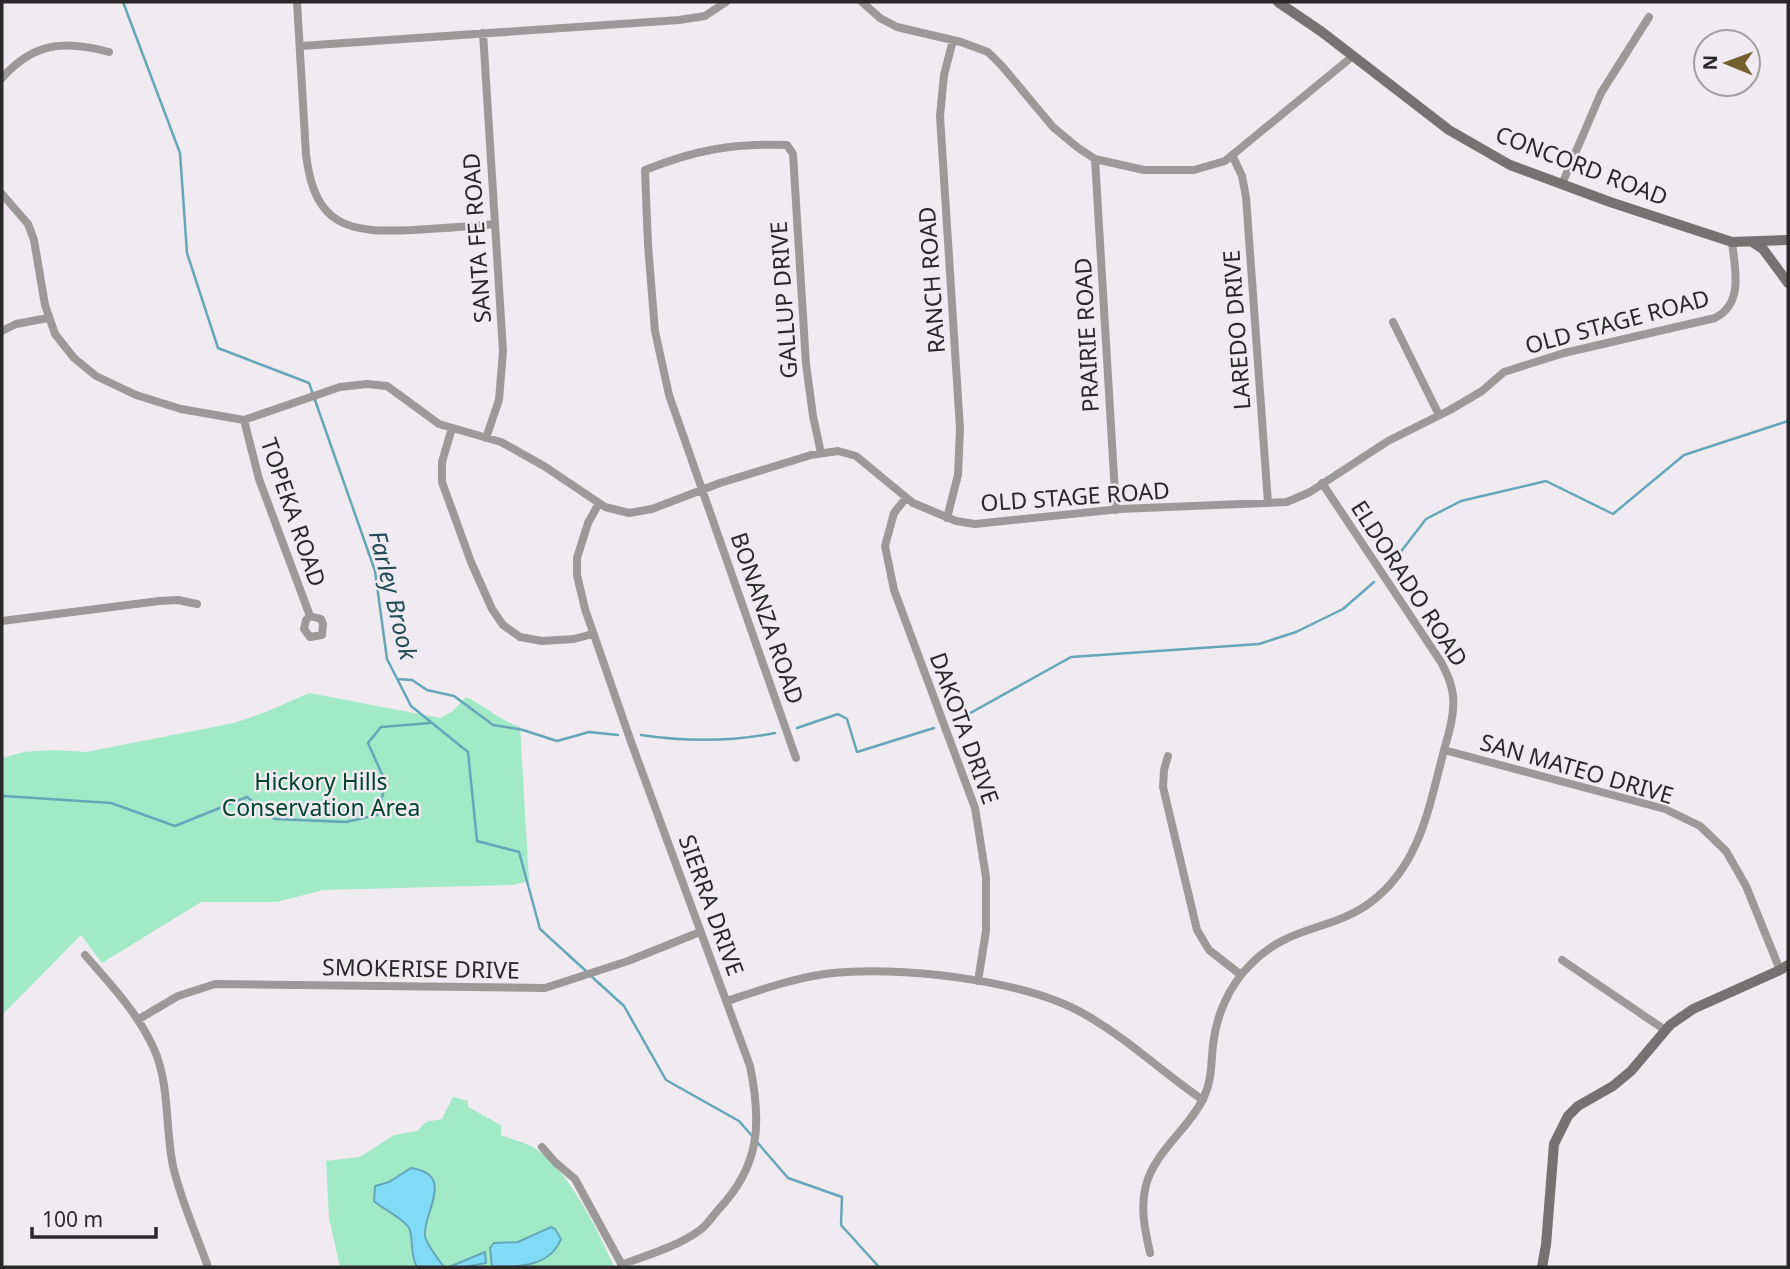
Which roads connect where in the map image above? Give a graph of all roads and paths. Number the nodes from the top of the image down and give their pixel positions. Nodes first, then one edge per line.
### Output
1 (298, 2) edge
2 (726, 2) edge
3 (862, 2) edge
4 (1285, 4) edge
5 (1649, 17) dead end
6 (483, 33) junction
7 (953, 40) junction
8 (302, 46) junction
9 (109, 52) dead end
10 (1353, 56) junction
11 (2, 78) edge
12 (787, 145) joint
13 (1233, 157) junction
14 (1095, 159) junction
15 (1562, 184) junction
16 (2, 194) edge
17 (495, 224) junction
18 (1788, 240) edge
19 (1732, 242) junction
20 (1754, 242) junction
21 (1788, 283) edge
22 (48, 318) junction
23 (1393, 322) dead end
24 (2, 331) edge
25 (1439, 415) junction
26 (244, 420) junction
27 (452, 428) junction
28 (486, 438) junction
29 (821, 453) junction
30 (1322, 483) junction
31 (702, 490) junction
32 (906, 498) junction
33 (599, 503) junction
34 (1268, 503) junction
35 (1116, 510) junction
36 (947, 518) junction
37 (197, 604) dead end
38 (310, 616) dead end
39 (2, 621) edge
40 (592, 634) junction
41 (1444, 750) junction
42 (1168, 755) dead end
43 (796, 758) dead end
44 (700, 932) junction
45 (85, 955) dead end
46 (1562, 960) dead end
47 (1784, 967) edge
48 (1241, 975) junction
49 (978, 981) junction
50 (727, 1002) junction
51 (139, 1019) junction
52 (1665, 1030) junction
53 (1203, 1100) junction
54 (542, 1146) dead end
55 (1150, 1254) dead end
56 (622, 1266) edge
57 (208, 1267) edge
58 (1542, 1267) edge

1 - 8 street
2 - 6 street
3 - 7 street
4 - 10 main road, CONCORD ROAD
5 - 15 street
6 - 8 street
6 - 17 street, SANTA FE ROAD
7 - 14 street
7 - 36 street, RANCH ROAD
8 - 17 street
9 - 11 street
10 - 13 street
10 - 15 main road, CONCORD ROAD
12 - 29 street, GALLUP DRIVE
12 - 31 street, BONANZA ROAD
13 - 14 street
13 - 34 street, LAREDO DRIVE
14 - 35 street, PRAIRIE ROAD
15 - 19 main road, CONCORD ROAD
16 - 22 street, OLD STAGE ROAD
17 - 28 street, SANTA FE ROAD
18 - 20 main road, CONCORD ROAD
19 - 20 main road, CONCORD ROAD
19 - 25 street, OLD STAGE ROAD
20 - 21 main road
22 - 24 street
22 - 26 street, OLD STAGE ROAD
23 - 25 street
25 - 30 street, OLD STAGE ROAD
26 - 27 street, OLD STAGE ROAD
26 - 38 street, TOPEKA ROAD
27 - 28 street, OLD STAGE ROAD
27 - 40 street
28 - 33 street, OLD STAGE ROAD
29 - 31 street, OLD STAGE ROAD
29 - 32 street, OLD STAGE ROAD
30 - 34 street, OLD STAGE ROAD
30 - 41 street, ELDORADO ROAD
31 - 33 street, OLD STAGE ROAD
31 - 43 street, BONANZA ROAD
32 - 36 street, OLD STAGE ROAD
32 - 49 street, DAKOTA DRIVE
33 - 40 street, SIERRA DRIVE
34 - 35 street, OLD STAGE ROAD
35 - 36 street, OLD STAGE ROAD
37 - 39 street
40 - 44 street, SIERRA DRIVE
41 - 47 street, SAN MATEO DRIVE
41 - 48 street, ELDORADO ROAD
42 - 48 street
44 - 50 street, SIERRA DRIVE
44 - 51 street, SMOKERISE DRIVE
45 - 51 street
46 - 52 street
47 - 52 main road
48 - 53 street, ELDORADO ROAD
49 - 50 street
49 - 53 street
50 - 56 street, SIERRA DRIVE
51 - 57 street
52 - 58 main road
53 - 55 street, ELDORADO ROAD
54 - 56 street

